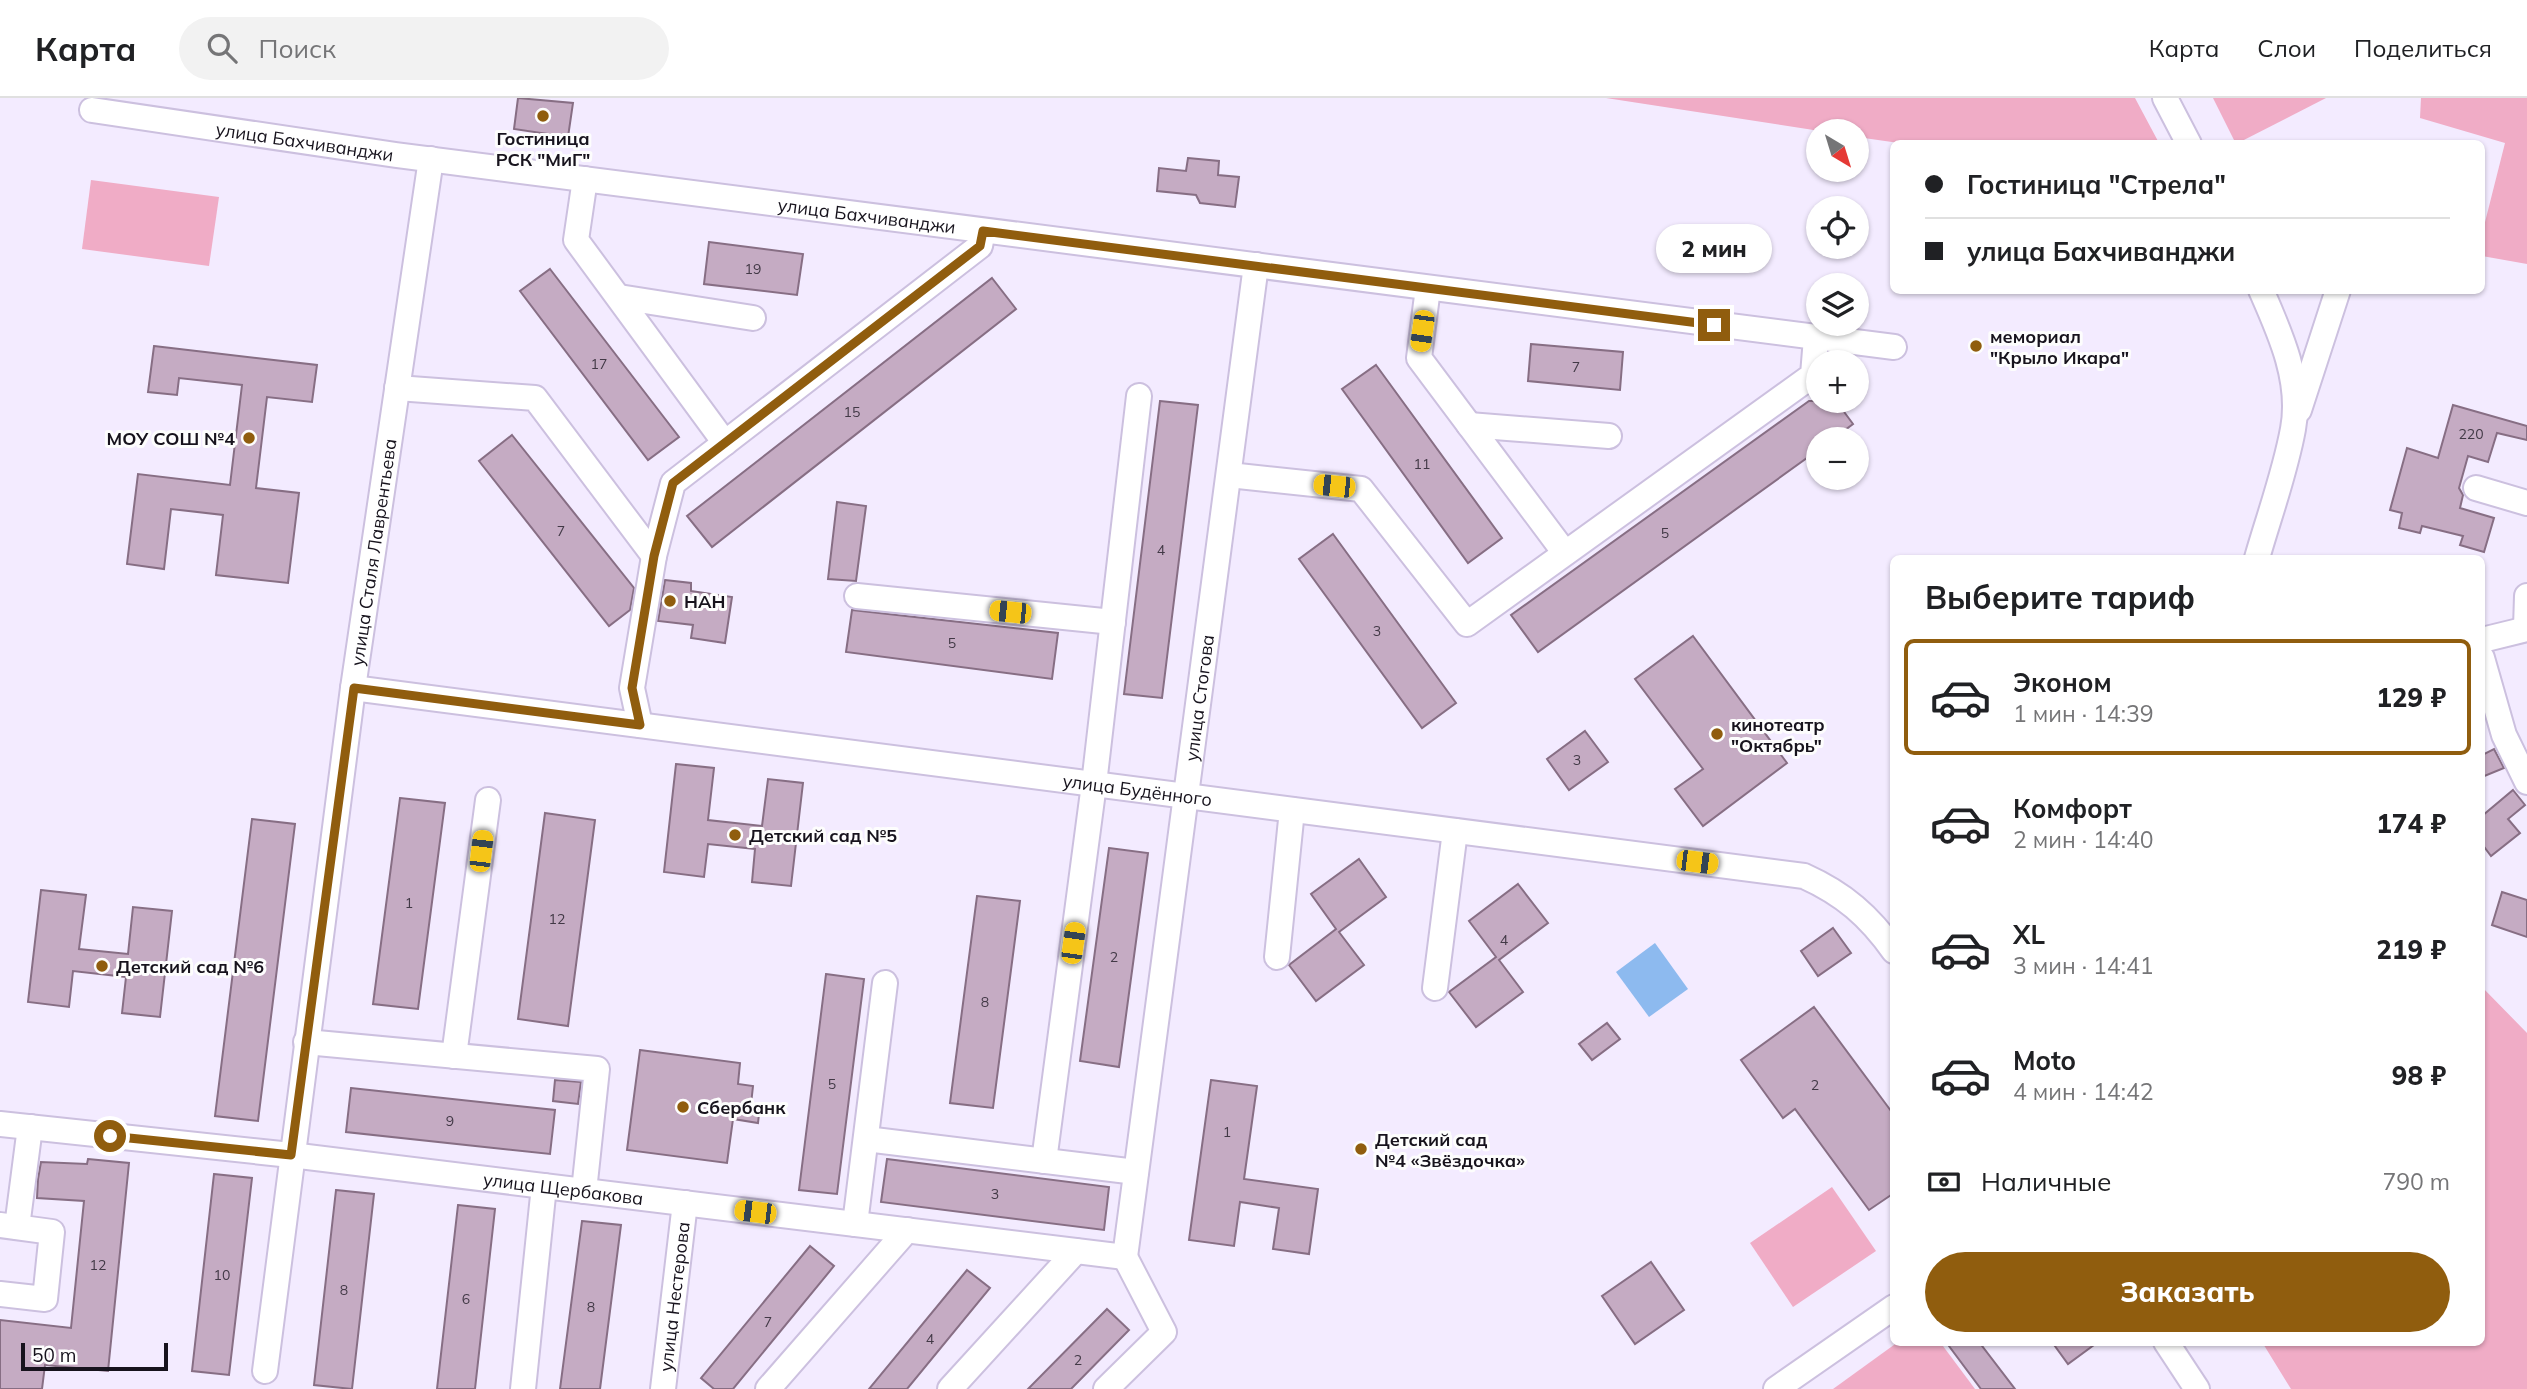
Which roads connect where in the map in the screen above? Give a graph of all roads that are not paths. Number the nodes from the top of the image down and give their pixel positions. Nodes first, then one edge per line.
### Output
1 (2165, 98) edge
2 (92, 110) dead end
3 (2187, 140) edge
4 (431, 159) junction
5 (586, 179) junction
6 (983, 231) junction
7 (1256, 265) junction
8 (1428, 288) junction
9 (2263, 294) edge
10 (2336, 294) edge
11 (619, 298) junction
12 (753, 318) dead end
13 (1816, 338) junction
14 (1894, 347) dead end
15 (397, 388) junction
16 (1139, 396) dead end
17 (1469, 425) junction
18 (2294, 428) junction
19 (1609, 436) dead end
20 (725, 443) junction
21 (1229, 475) junction
22 (2476, 488) dead end
23 (2527, 503) edge
24 (1564, 553) junction
25 (2258, 555) edge
26 (654, 556) junction
27 (856, 596) dead end
28 (2527, 596) edge
29 (1113, 622) junction
30 (2526, 628) edge
31 (2485, 639) edge
32 (2485, 668) edge
33 (354, 688) junction
34 (640, 725) junction
35 (2527, 782) edge
36 (1094, 784) junction
37 (1186, 796) junction
38 (488, 800) dead end
39 (1293, 810) junction
40 (1455, 831) junction
41 (1890, 946) edge
42 (1278, 957) dead end
43 (885, 984) dead end
44 (1435, 988) dead end
45 (306, 1042) junction
46 (454, 1056) junction
47 (0, 1124) edge
48 (30, 1127) junction
49 (866, 1139) junction
50 (291, 1155) junction
51 (1044, 1161) junction
52 (1136, 1172) junction
53 (544, 1186) junction
54 (584, 1191) junction
55 (685, 1203) junction
56 (855, 1224) junction
57 (9, 1226) edge
58 (906, 1230) junction
59 (1076, 1251) junction
60 (1125, 1257) junction
61 (0, 1294) edge
62 (1890, 1310) edge
63 (2169, 1346) edge
64 (265, 1371) dead end
65 (523, 1389) edge
66 (663, 1389) edge
67 (768, 1389) edge
68 (950, 1389) edge
69 (1106, 1389) edge
70 (1776, 1389) edge
71 (2197, 1389) edge

1 - 3 street
2 - 4 street, улица Бахчиванджи
4 - 5 street, улица Бахчиванджи
4 - 15 street, улица Сталя Лаврентьева
5 - 6 street, улица Бахчиванджи
5 - 11 street
6 - 7 street, улица Бахчиванджи
6 - 20 street
7 - 8 street, улица Бахчиванджи
7 - 21 street, улица Стогова
8 - 13 street, улица Бахчиванджи
8 - 17 street
9 - 18 street
10 - 18 street
11 - 12 street
11 - 20 street
13 - 14 street, улица Бахчиванджи
13 - 24 street
15 - 26 street
15 - 33 street, улица Сталя Лаврентьева
16 - 29 street
17 - 19 street
17 - 24 street
18 - 25 street
20 - 26 street
21 - 24 street
21 - 37 street, улица Стогова
22 - 23 street
26 - 34 street
27 - 29 street
28 - 30 street
29 - 36 street
30 - 31 street
32 - 35 street
33 - 34 street, улица Будённого
33 - 45 street, улица Сталя Лаврентьева
34 - 36 street, улица Будённого
36 - 37 street, улица Будённого
36 - 51 street
37 - 39 street, улица Будённого
37 - 52 street, улица Стогова
38 - 46 street
39 - 40 street, улица Будённого
39 - 42 street
40 - 41 street, улица Будённого
40 - 44 street
43 - 49 street
45 - 46 street
45 - 50 street, улица Сталя Лаврентьева
46 - 54 street
47 - 48 street, улица Щербакова
48 - 50 street, улица Щербакова
48 - 57 street
49 - 51 street
49 - 56 street
50 - 53 street, улица Щербакова
50 - 64 street, улица Сталя Лаврентьева
51 - 52 street
52 - 60 street, улица Стогова
53 - 54 street, улица Щербакова
53 - 65 street
54 - 55 street, улица Щербакова
55 - 56 street, улица Щербакова
55 - 66 street, улица Нестерова
56 - 58 street, улица Щербакова
57 - 61 street
58 - 59 street, улица Щербакова
58 - 67 street
59 - 60 street, улица Щербакова
59 - 68 street
60 - 69 street
62 - 70 street
63 - 71 street

